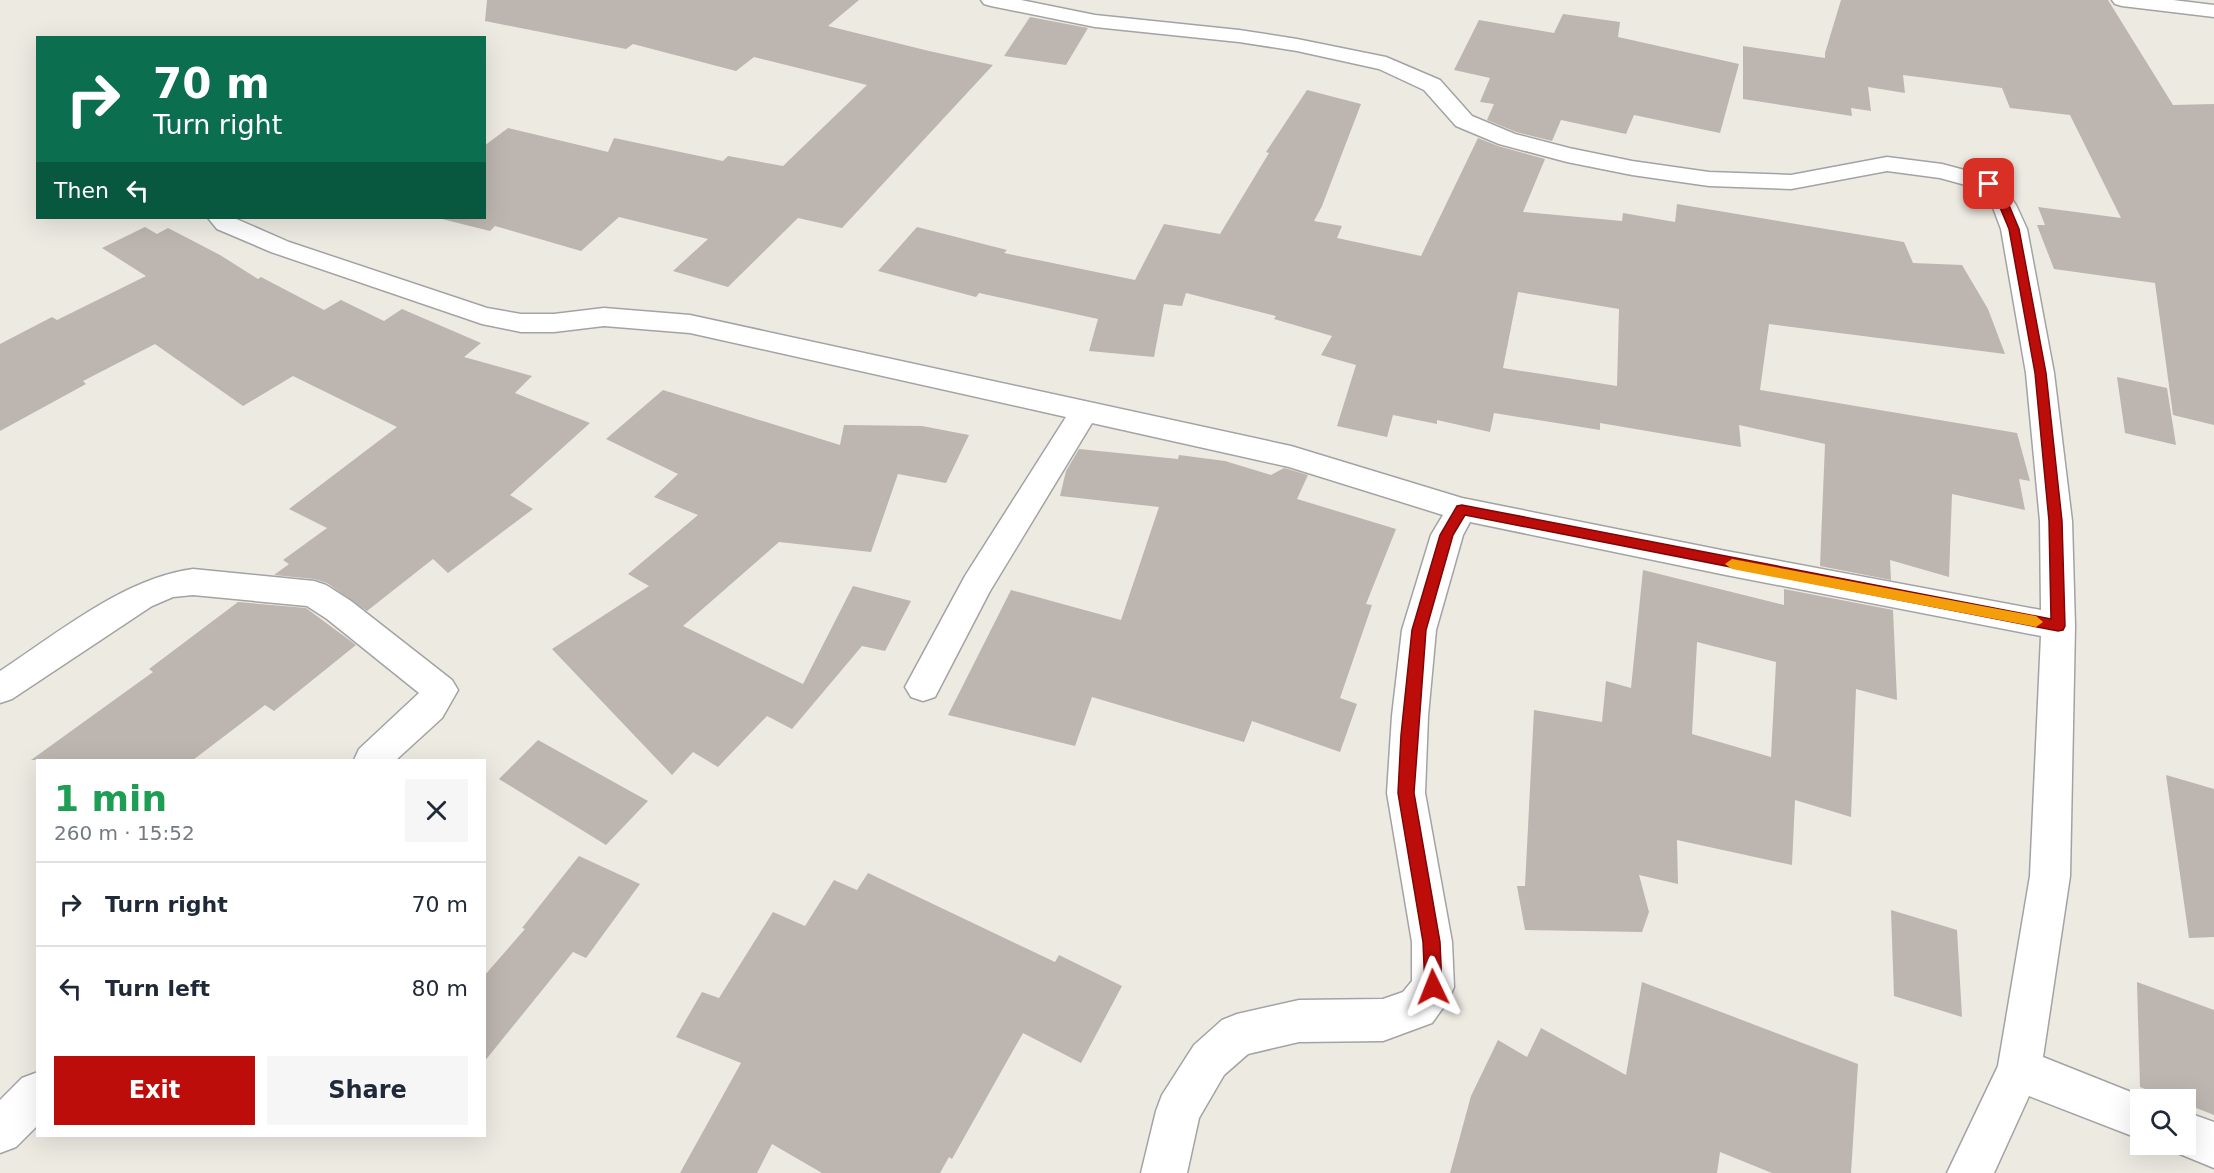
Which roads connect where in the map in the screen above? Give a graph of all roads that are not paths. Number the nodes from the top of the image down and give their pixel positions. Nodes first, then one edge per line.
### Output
1 (991, 0) edge
2 (2122, 0) edge
3 (2214, 11) edge
4 (222, 219) edge
5 (1084, 412) junction
6 (1462, 509) junction
7 (2058, 626) junction
8 (923, 687) dead end
9 (0, 689) edge
10 (373, 759) edge
11 (2019, 1070) junction
12 (36, 1096) edge
13 (2130, 1113) edge
14 (0, 1131) edge
15 (2196, 1138) edge
16 (2214, 1145) edge
17 (1164, 1173) edge
18 (1970, 1173) edge

1 - 7 street
2 - 3 street
4 - 5 street
5 - 6 street
5 - 8 street
6 - 7 street
6 - 17 street
7 - 11 street
9 - 10 street
11 - 13 street
11 - 18 street
12 - 14 street
15 - 16 street

